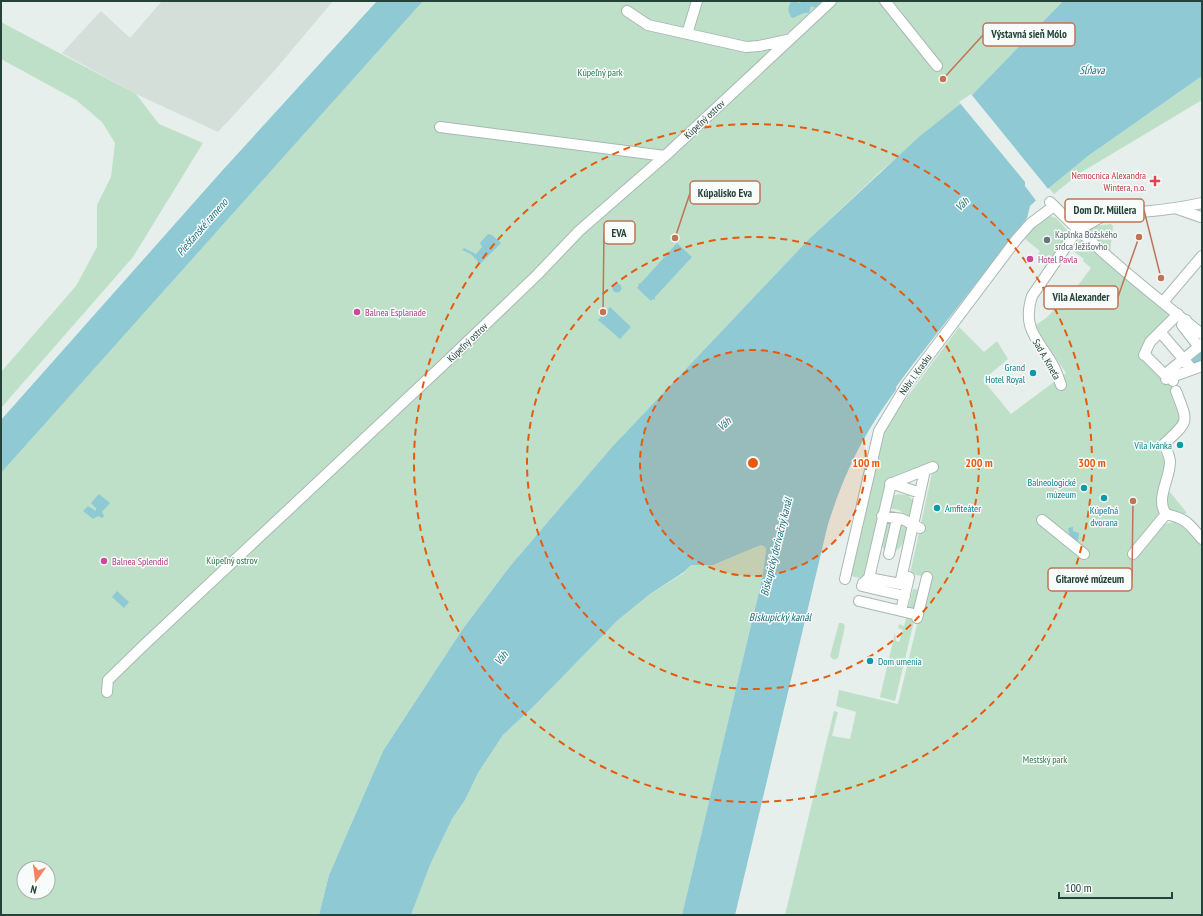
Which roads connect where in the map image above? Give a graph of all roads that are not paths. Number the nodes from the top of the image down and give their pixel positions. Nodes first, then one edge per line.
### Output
1 (697, 1) edge
2 (831, 1) edge
3 (885, 1) edge
4 (627, 11) dead end
5 (687, 34) junction
6 (789, 40) junction
7 (935, 63) dead end
8 (440, 127) dead end
9 (665, 156) junction
10 (1201, 203) edge
11 (1175, 208) junction
12 (1201, 218) edge
13 (1078, 224) junction
14 (1200, 256) edge
15 (1163, 302) junction
16 (1189, 326) edge
17 (1158, 333) junction
18 (1200, 346) edge
19 (1184, 359) junction
20 (1202, 366) edge
21 (1192, 369) junction
22 (1170, 379) junction
23 (1061, 385) dead end
24 (889, 484) junction
25 (920, 493) junction
26 (1166, 514) junction
27 (882, 516) junction
28 (897, 519) junction
29 (1042, 520) dead end
30 (916, 527) junction
31 (1202, 539) edge
32 (875, 550) junction
33 (889, 554) junction
34 (1084, 554) dead end
35 (1133, 554) dead end
36 (906, 558) junction
37 (844, 579) dead end
38 (905, 584) junction
39 (859, 601) dead end
40 (902, 611) junction
41 (107, 692) dead end

1 - 5 street
2 - 6 street, Kúpeľný ostrov
3 - 7 street
4 - 5 street
5 - 6 street
6 - 9 street, Kúpeľný ostrov
8 - 9 street
9 - 41 street, Kúpeľný ostrov
10 - 11 street
10 - 12 street
11 - 12 street
11 - 13 street
13 - 15 street
13 - 23 street, Sad A. Kmeťa
13 - 37 street, Nábr. I. Krasku
14 - 15 street
15 - 16 street
16 - 17 street
16 - 18 street
17 - 19 street
17 - 22 street
18 - 19 street
19 - 21 street
19 - 22 street
20 - 21 street
21 - 22 street
22 - 26 street
24 - 25 street
24 - 25 street
24 - 27 street
25 - 30 street
26 - 31 street
26 - 35 street
27 - 28 street
27 - 32 street
28 - 30 street
28 - 33 street
29 - 34 street
30 - 36 street
32 - 33 street
32 - 38 street
33 - 36 street
36 - 38 street
38 - 40 street
38 - 40 street
39 - 40 street

